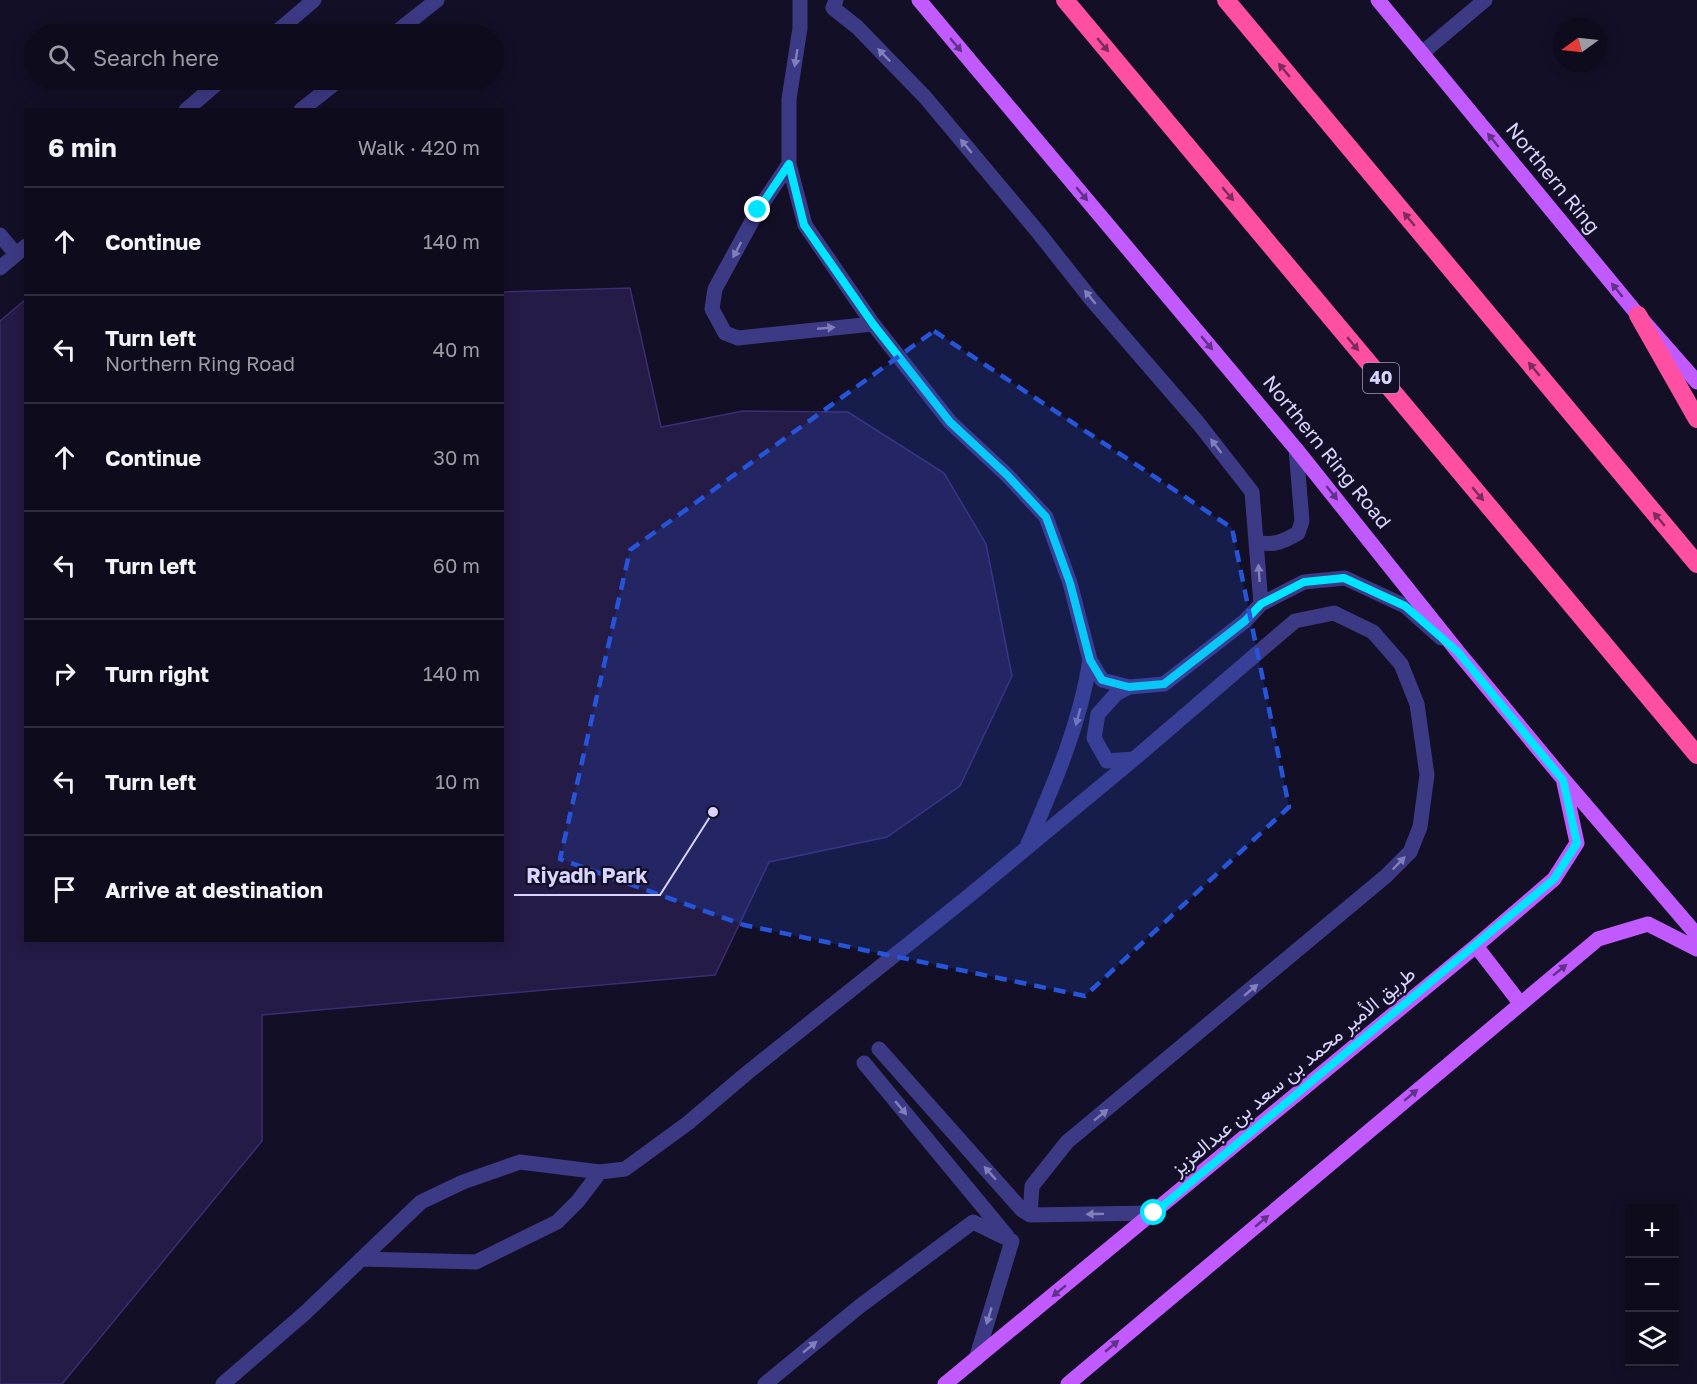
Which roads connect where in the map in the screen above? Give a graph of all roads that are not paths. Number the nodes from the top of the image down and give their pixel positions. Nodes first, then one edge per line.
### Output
1 (314, 0) edge
2 (437, 0) edge
3 (800, 0) edge
4 (836, 0) edge
5 (919, 0) edge
6 (1065, 0) edge
7 (1226, 0) edge
8 (1378, 0) edge
9 (1485, 0) edge
10 (286, 24) edge
11 (407, 24) edge
12 (1422, 53) junction
13 (209, 90) edge
14 (327, 90) edge
15 (188, 108) edge
16 (304, 108) edge
17 (789, 164) junction
18 (0, 235) edge
19 (21, 250) edge
20 (0, 268) edge
21 (1638, 315) junction
22 (873, 324) junction
23 (1697, 382) edge
24 (1697, 419) edge
25 (1296, 449) junction
26 (1256, 542) junction
27 (1697, 564) edge
28 (1261, 604) junction
29 (1458, 652) junction
30 (1090, 660) junction
31 (1129, 687) junction
32 (1697, 755) edge
33 (1134, 759) junction
34 (1563, 780) junction
35 (1026, 847) junction
36 (1697, 935) edge
37 (1476, 946) junction
38 (1697, 949) edge
39 (1520, 1003) junction
40 (879, 1049) dead end
41 (864, 1063) dead end
42 (600, 1172) junction
43 (1154, 1213) junction
44 (1030, 1215) junction
45 (1012, 1241) junction
46 (361, 1259) junction
47 (976, 1359) junction
48 (224, 1384) edge
49 (765, 1384) edge
50 (945, 1384) edge
51 (1068, 1384) edge

1 - 10 street
2 - 11 street
3 -> 17 street
26 -> 4 street
5 -> 25 main road, Northern Ring Road
6 -> 32 highway, 40
27 -> 7 highway
8 - 12 main road, Northern Ring
9 - 12 street
21 -> 12 main road, Northern Ring
13 - 15 street
14 - 16 street
17 - 22 street
17 -> 22 street
18 - 19 street
19 - 20 street
21 - 23 main road, Northern Ring
21 - 24 highway
22 - 30 street
25 - 26 street
25 -> 29 main road, Northern Ring Road
28 -> 26 street
28 - 29 street
28 - 31 street
29 - 34 main road, Northern Ring Road
30 - 31 street
30 -> 35 street
31 - 33 street
33 - 35 street
44 -> 33 street
34 - 36 main road, Northern Ring Road
34 - 37 main road, طريق الأمير محمد بن سعد بن عبدالعزيز
35 - 42 street
37 - 39 main road
37 - 43 main road, طريق الأمير محمد بن سعد بن عبدالعزيز
39 -> 38 main road
51 -> 39 main road
44 -> 40 street
41 -> 45 street
42 - 46 street
42 - 46 street
43 -> 44 street
43 -> 47 main road, طريق الأمير محمد بن سعد بن عبدالعزيز
45 -> 47 street
49 -> 45 street
46 - 48 street
47 - 50 main road, طريق الأمير محمد بن سعد بن عبدالعزيز

